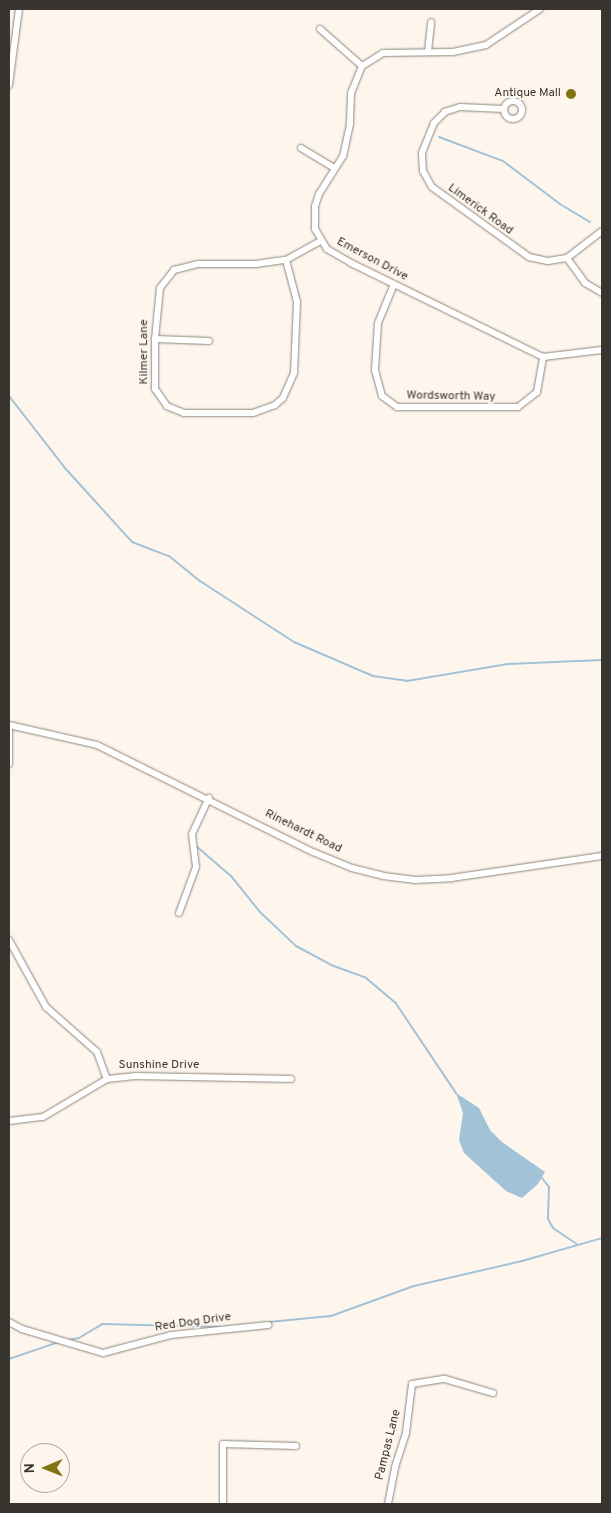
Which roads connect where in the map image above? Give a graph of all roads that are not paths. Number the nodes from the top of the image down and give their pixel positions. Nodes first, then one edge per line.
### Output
1 (19, 9) edge
2 (540, 9) edge
3 (431, 22) dead end
4 (320, 29) dead end
5 (428, 52) junction
6 (362, 66) junction
7 (9, 85) edge
8 (504, 109) dead end
9 (301, 148) dead end
10 (334, 168) junction
11 (602, 231) edge
12 (320, 241) junction
13 (567, 258) junction
14 (286, 260) junction
15 (394, 284) junction
16 (602, 292) edge
17 (155, 339) junction
18 (209, 341) dead end
19 (602, 350) edge
20 (543, 357) junction
21 (9, 726) edge
22 (9, 764) edge
23 (209, 798) junction
24 (602, 856) edge
25 (179, 913) dead end
26 (9, 940) edge
27 (107, 1079) junction
28 (291, 1079) dead end
29 (9, 1121) edge
30 (9, 1322) edge
31 (268, 1325) dead end
32 (492, 1393) dead end
33 (296, 1446) dead end
34 (223, 1504) edge
35 (388, 1504) edge

1 - 7 street
2 - 5 street
3 - 5 street
4 - 6 street
5 - 6 street
6 - 10 street, Emerson Drive
8 - 13 street, Limerick Road
9 - 10 street
10 - 12 street, Emerson Drive
11 - 13 street
12 - 14 street, Kilmer Lane
12 - 15 street, Emerson Drive
13 - 16 street
14 - 17 street, Kilmer Lane
14 - 17 street, Kilmer Lane
15 - 20 street, Emerson Drive
15 - 20 street, Wordsworth Way
17 - 18 street
19 - 20 street
21 - 22 street
21 - 23 street, Rinehardt Road
23 - 24 street, Rinehardt Road
23 - 25 street
26 - 27 street
27 - 28 street, Sunshine Drive
27 - 29 street, Sunshine Drive
30 - 31 street, Red Dog Drive
32 - 35 street, Pampas Lane
33 - 34 street

